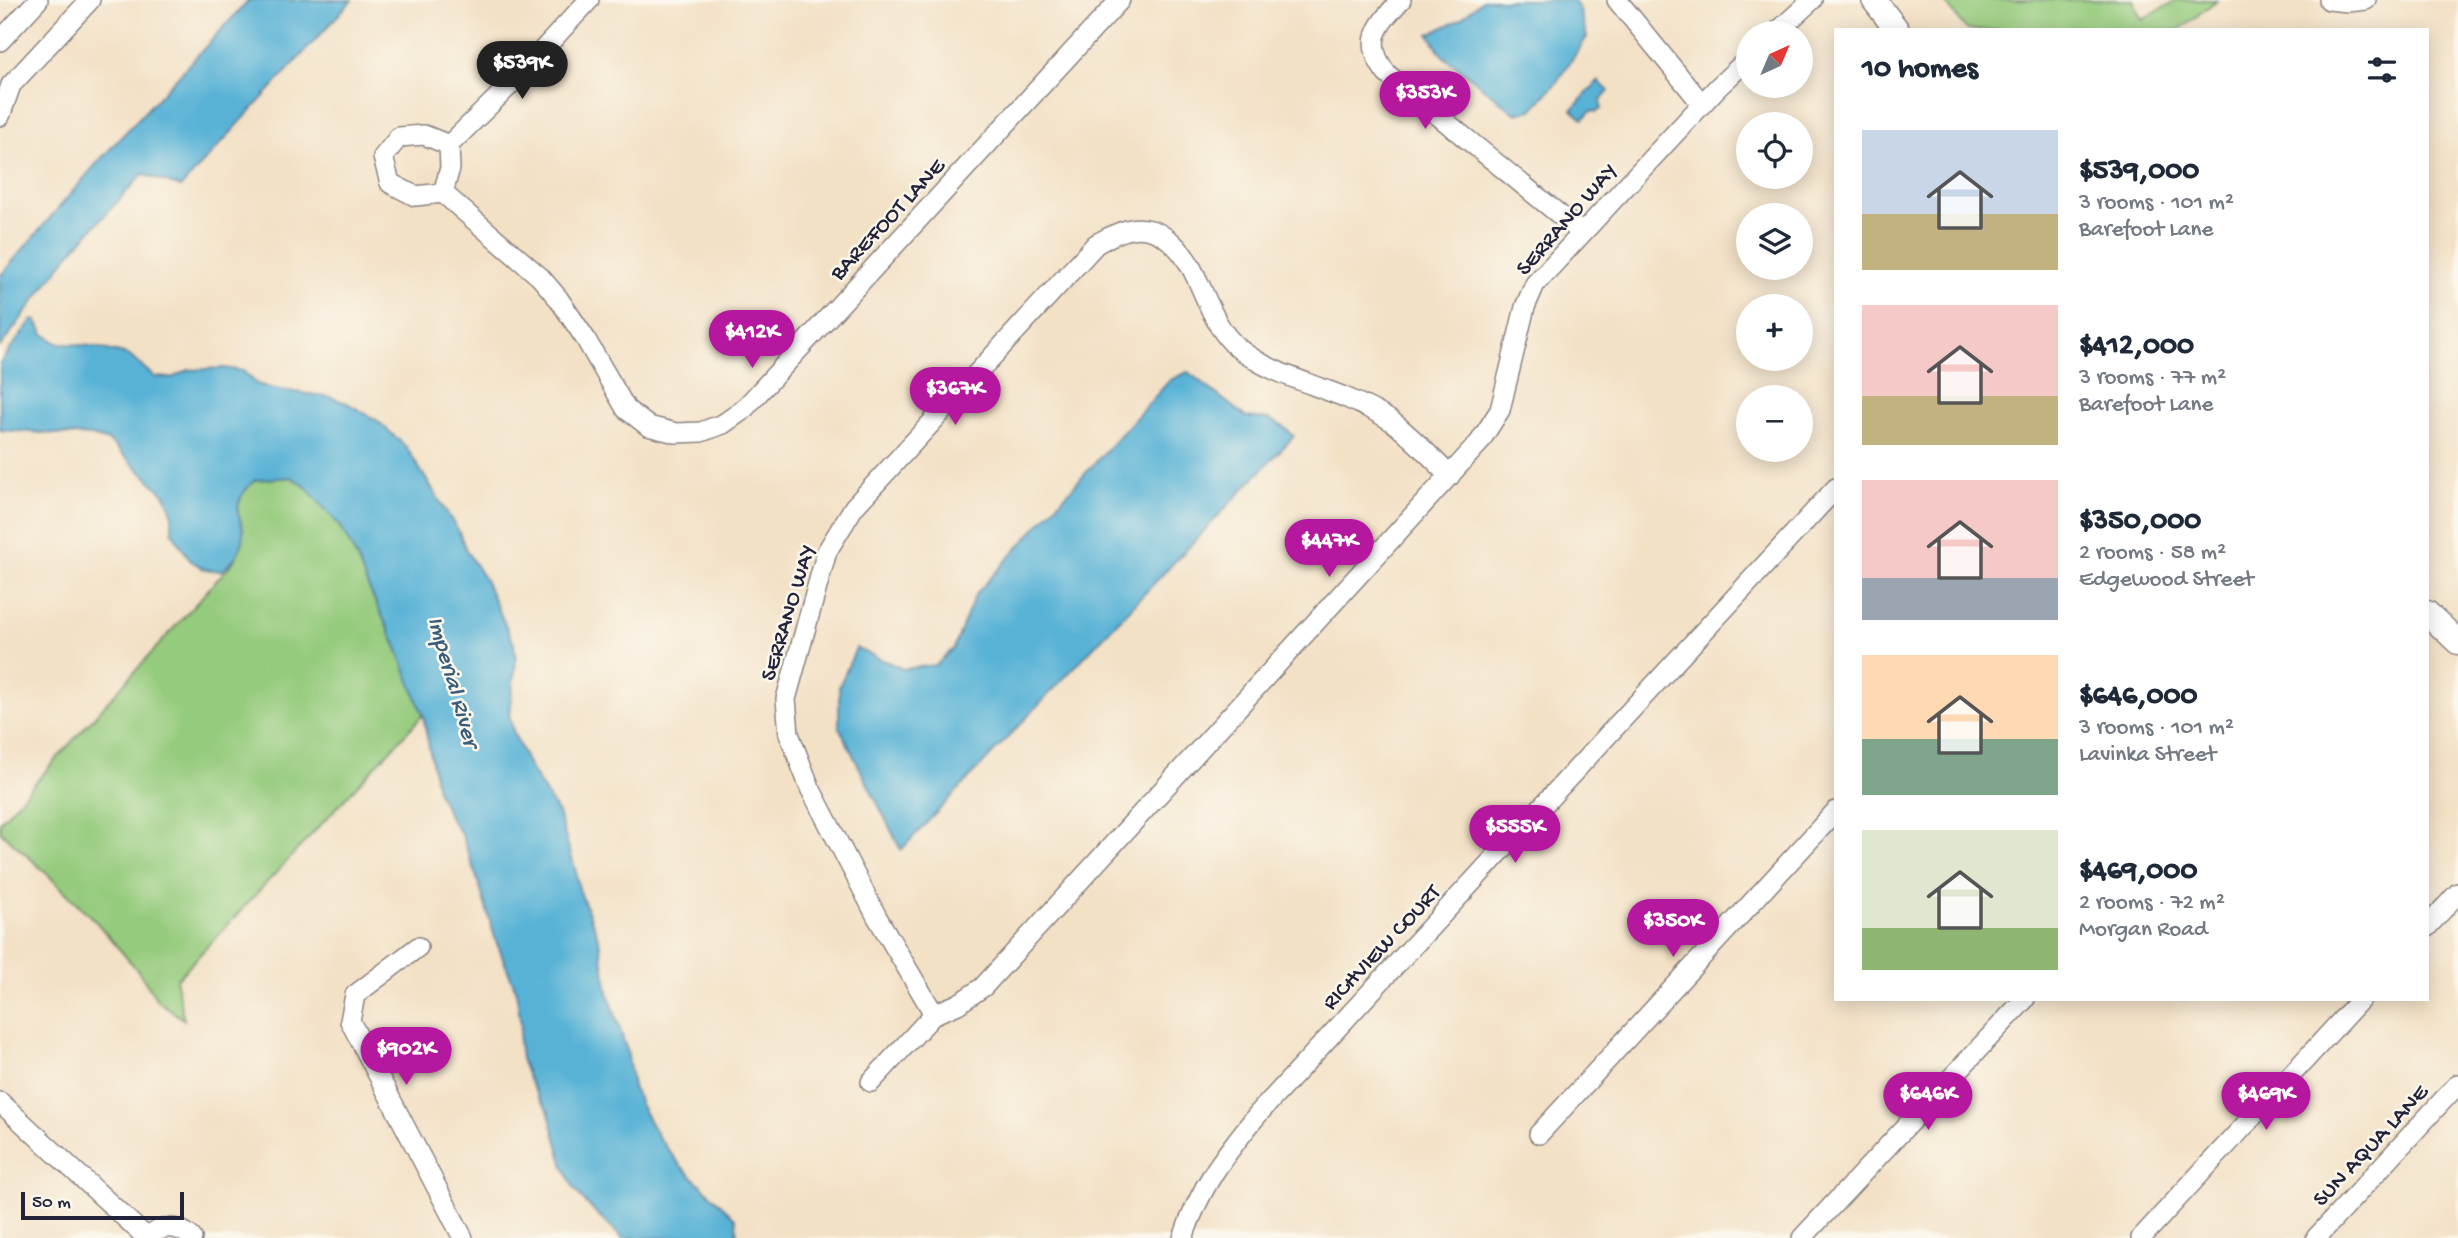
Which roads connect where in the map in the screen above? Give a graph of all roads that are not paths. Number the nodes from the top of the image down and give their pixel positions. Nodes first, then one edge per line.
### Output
1 (38, 0) edge
2 (90, 0) edge
3 (589, 0) edge
4 (1120, 0) edge
5 (1402, 0) edge
6 (1617, 0) edge
7 (1812, 0) edge
8 (1874, 0) edge
9 (2329, 0) edge
10 (2366, 0) edge
11 (1789, 21) edge
12 (1895, 28) edge
13 (0, 41) edge
14 (1736, 71) edge
15 (6, 80) edge
16 (1702, 104) junction
17 (0, 116) edge
18 (449, 145) junction
19 (443, 193) junction
20 (1582, 233) junction
21 (1450, 476) junction
22 (1834, 490) edge
23 (2429, 615) edge
24 (2458, 642) edge
25 (1834, 813) edge
26 (2458, 894) edge
27 (2429, 925) edge
28 (418, 947) dead end
29 (2023, 1001) edge
30 (2359, 1001) edge
31 (934, 1014) junction
32 (871, 1082) dead end
33 (2458, 1084) edge
34 (0, 1102) edge
35 (1539, 1134) dead end
36 (147, 1238) edge
37 (192, 1238) edge
38 (463, 1238) edge
39 (1183, 1238) edge
40 (1802, 1238) edge
41 (2141, 1238) edge
42 (2316, 1238) edge

1 - 13 street
2 - 15 street
3 - 18 street
4 - 19 street, BAREFOOT LANE
5 - 20 street
6 - 16 street
7 - 11 street
8 - 12 street
9 - 10 street
14 - 16 street, SERRANO WAY
15 - 17 street
16 - 20 street, SERRANO WAY
18 - 19 street
18 - 19 street
20 - 21 street, SERRANO WAY
21 - 31 street, SERRANO WAY
21 - 31 street, SERRANO WAY
22 - 39 street, RICHVIEW COURT
23 - 24 street
25 - 35 street
26 - 27 street
28 - 38 street
29 - 40 street
30 - 41 street
31 - 32 street, SERRANO WAY
33 - 42 street, SUN AQUA LANE
34 - 36 street
36 - 37 street

